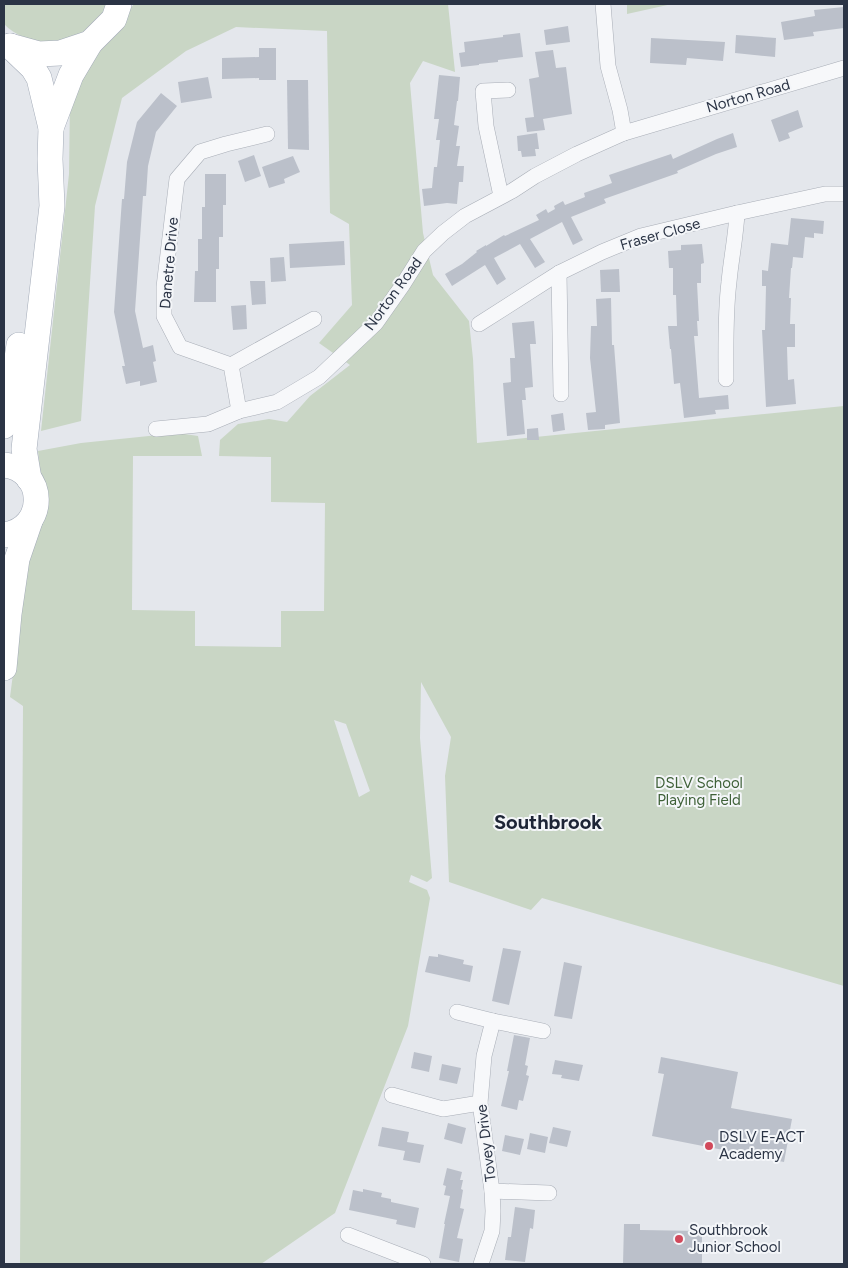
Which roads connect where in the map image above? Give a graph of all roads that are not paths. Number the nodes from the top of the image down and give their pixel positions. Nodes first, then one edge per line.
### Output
1 (119, 4) edge
2 (602, 4) edge
3 (90, 43) junction
4 (7, 44) edge
5 (844, 68) edge
6 (508, 90) dead end
7 (51, 128) junction
8 (624, 133) junction
9 (267, 134) dead end
10 (50, 159) junction
11 (844, 194) edge
12 (501, 196) junction
13 (737, 213) junction
14 (559, 273) junction
15 (314, 319) dead end
16 (479, 324) dead end
17 (231, 365) junction
18 (726, 378) dead end
19 (561, 394) dead end
20 (239, 411) junction
21 (4, 426) edge
22 (156, 429) dead end
23 (4, 466) edge
24 (29, 479) junction
25 (30, 521) junction
26 (4, 535) edge
27 (4, 668) edge
28 (457, 1012) dead end
29 (493, 1021) junction
30 (543, 1031) dead end
31 (392, 1095) dead end
32 (480, 1104) junction
33 (492, 1191) junction
34 (549, 1193) dead end
35 (348, 1235) dead end
36 (423, 1264) edge
37 (481, 1264) edge

1 - 3 main road
2 - 8 street
3 - 4 main road
3 - 7 main road
4 - 7 main road
5 - 8 street, Norton Road
6 - 12 street
7 - 10 main road
8 - 12 street, Norton Road
9 - 17 street, Danetre Drive
10 - 21 main road
10 - 24 main road
11 - 13 street, Fraser Close
12 - 20 street, Norton Road
13 - 14 street, Fraser Close
13 - 18 street
14 - 16 street, Fraser Close
14 - 19 street
15 - 17 street
17 - 20 street
20 - 22 street, Norton Road
23 - 24 main road
24 - 25 main road
25 - 26 main road
25 - 27 main road
28 - 29 street
29 - 30 street
29 - 32 street, Tovey Drive
31 - 32 street
32 - 33 street, Tovey Drive
33 - 34 street
33 - 37 street, Tovey Drive
35 - 36 street

